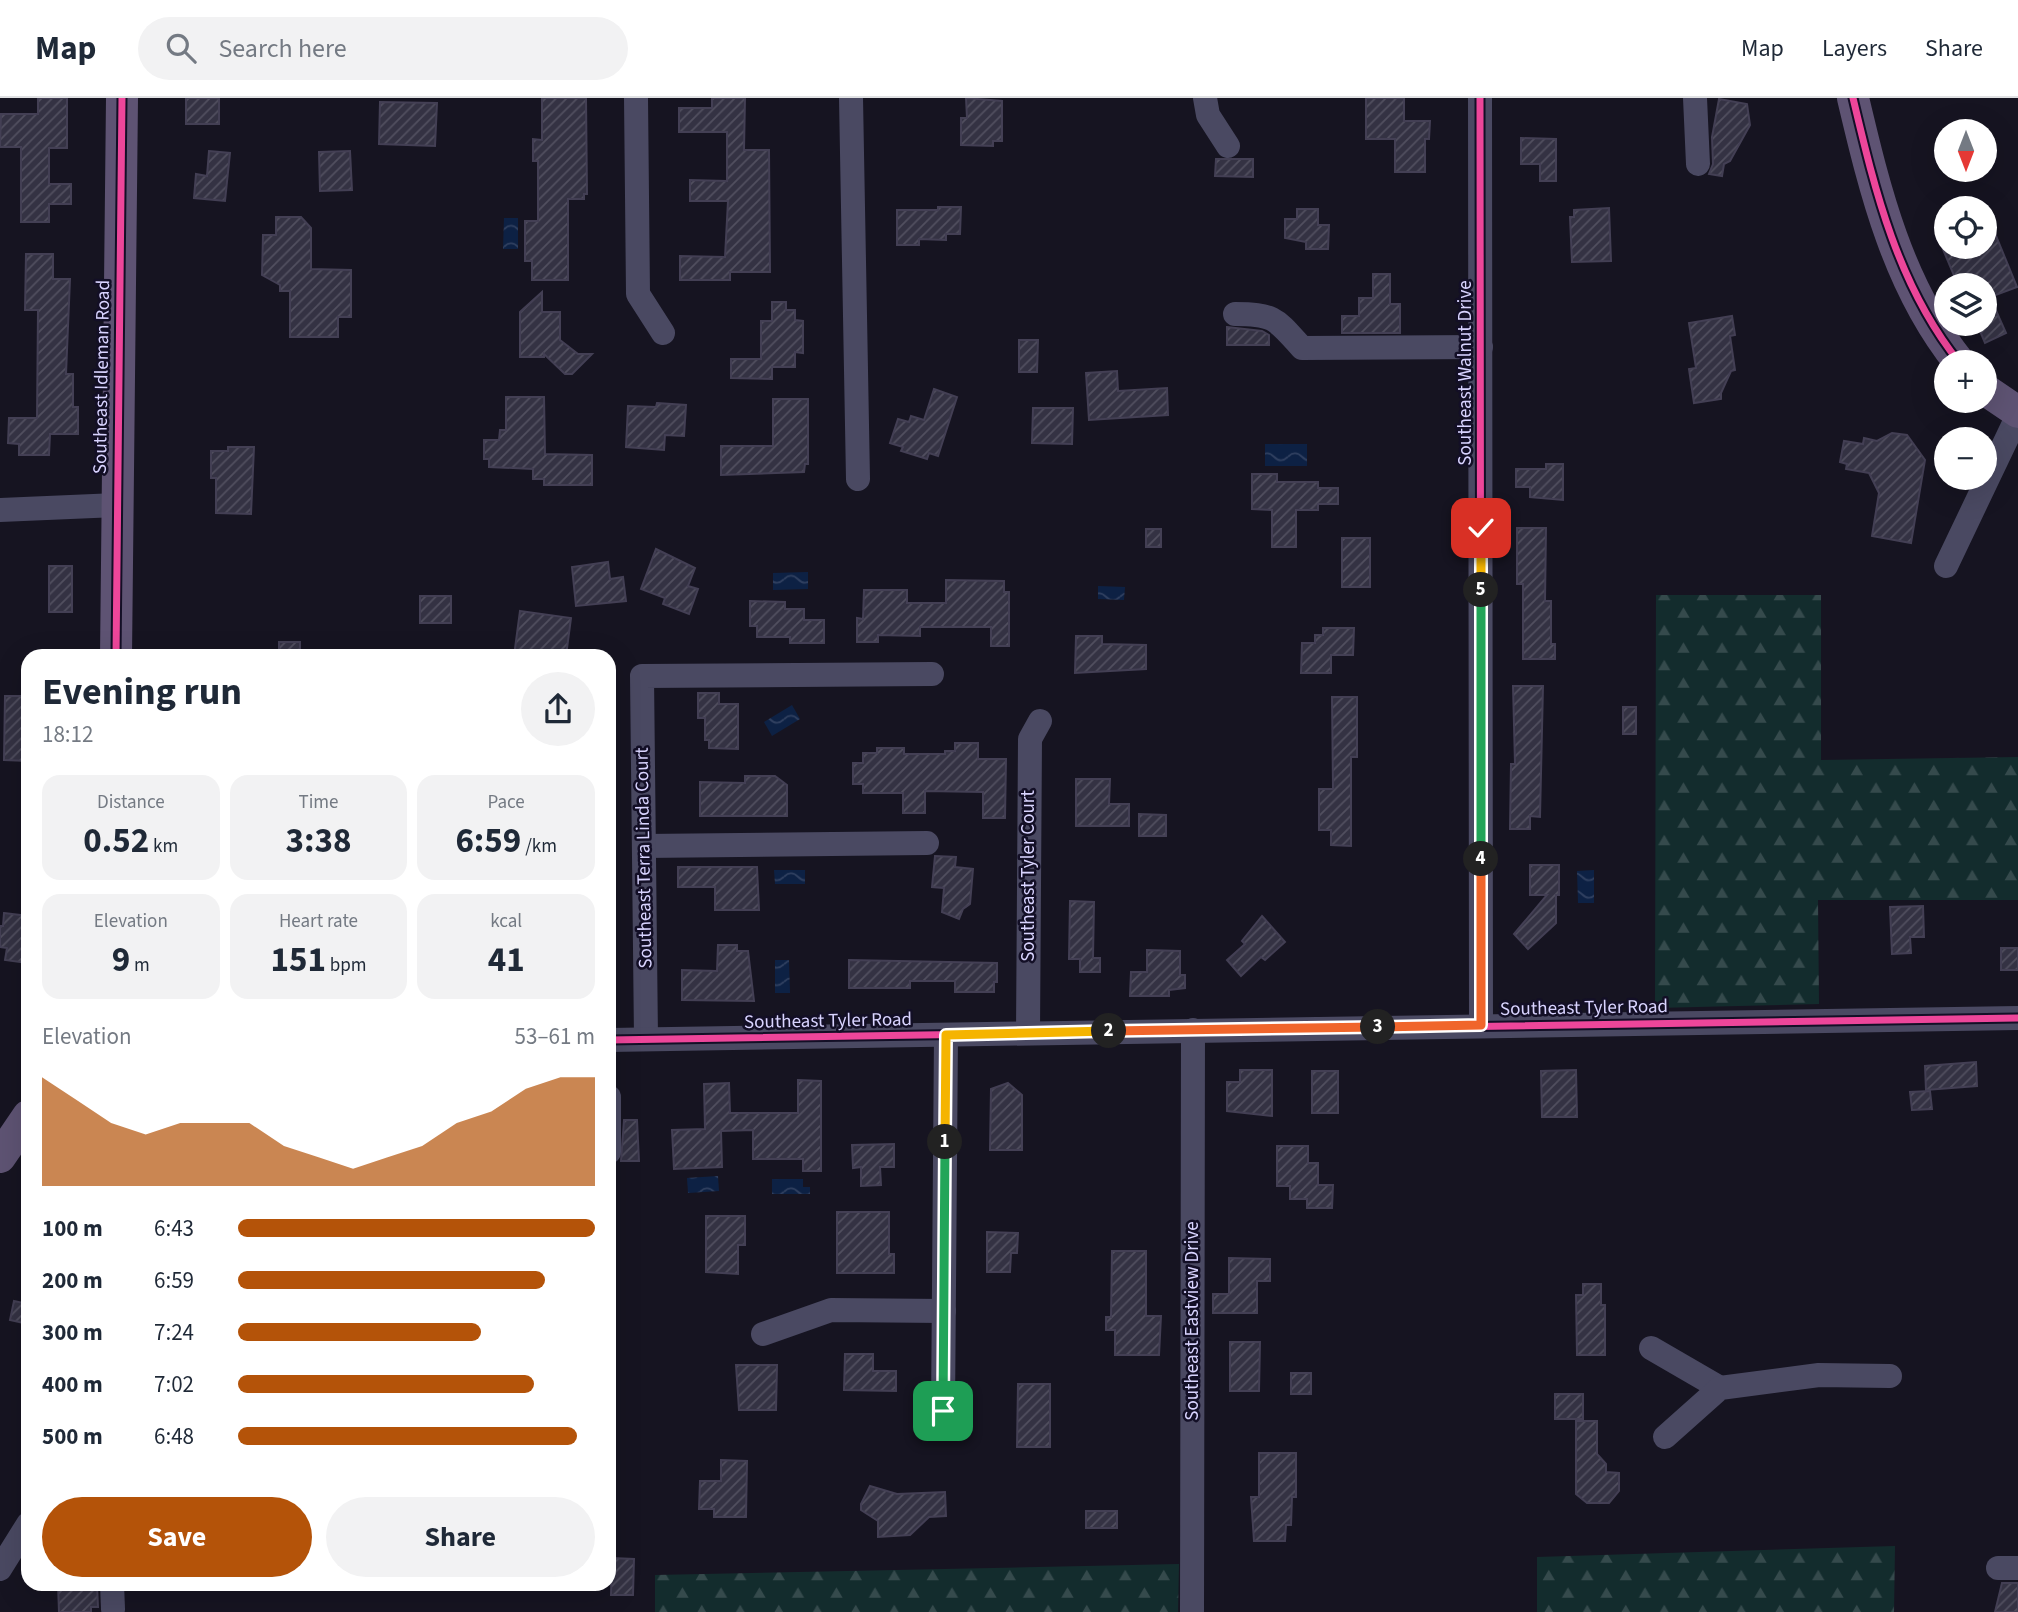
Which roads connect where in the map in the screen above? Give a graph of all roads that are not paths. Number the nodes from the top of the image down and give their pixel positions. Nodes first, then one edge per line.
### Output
1 (122, 98) edge
2 (636, 98) edge
3 (851, 98) edge
4 (1205, 98) edge
5 (1480, 98) edge
6 (1695, 98) edge
7 (1853, 98) edge
8 (1228, 146) dead end
9 (1698, 164) dead end
10 (1235, 314) dead end
11 (663, 334) dead end
12 (1480, 347) junction
13 (1951, 350) edge
14 (1997, 399) edge
15 (2018, 414) edge
16 (858, 479) dead end
17 (117, 506) junction
18 (0, 510) edge
19 (1946, 566) dead end
20 (116, 649) edge
21 (932, 674) dead end
22 (1040, 722) dead end
23 (927, 843) dead end
24 (644, 846) junction
25 (2018, 1018) edge
26 (1481, 1025) junction
27 (1193, 1030) junction
28 (1028, 1033) junction
29 (946, 1035) junction
30 (646, 1039) junction
31 (616, 1040) edge
32 (21, 1126) edge
33 (0, 1157) edge
34 (944, 1311) junction
35 (763, 1334) dead end
36 (1651, 1348) dead end
37 (1890, 1376) dead end
38 (1720, 1388) junction
39 (943, 1411) dead end
40 (1665, 1437) dead end
41 (21, 1535) edge
42 (0, 1569) edge
43 (112, 1591) edge
44 (113, 1609) dead end
45 (1192, 1612) edge

1 - 17 main road, Southeast Idleman Road
2 - 11 street
3 - 16 street
4 - 8 street
5 - 12 street, Southeast Walnut Drive
6 - 9 street
7 - 13 main road
10 - 12 street
12 - 26 street, Southeast Walnut Drive
14 - 15 main road
15 - 19 street
17 - 18 street
17 - 20 main road, Southeast Idleman Road
21 - 24 street, Southeast Terra Linda Court
22 - 28 street, Southeast Tyler Court
23 - 24 street
24 - 30 street, Southeast Terra Linda Court
25 - 26 street, Southeast Tyler Road
26 - 27 street, Southeast Tyler Road
27 - 28 street, Southeast Tyler Road
27 - 45 street, Southeast Eastview Drive
28 - 29 street, Southeast Tyler Road
29 - 30 street, Southeast Tyler Road
29 - 34 street
30 - 31 street, Southeast Tyler Road
32 - 33 main road
34 - 35 street
34 - 39 street
36 - 38 street
37 - 38 street
38 - 40 street
41 - 42 street
43 - 44 street

